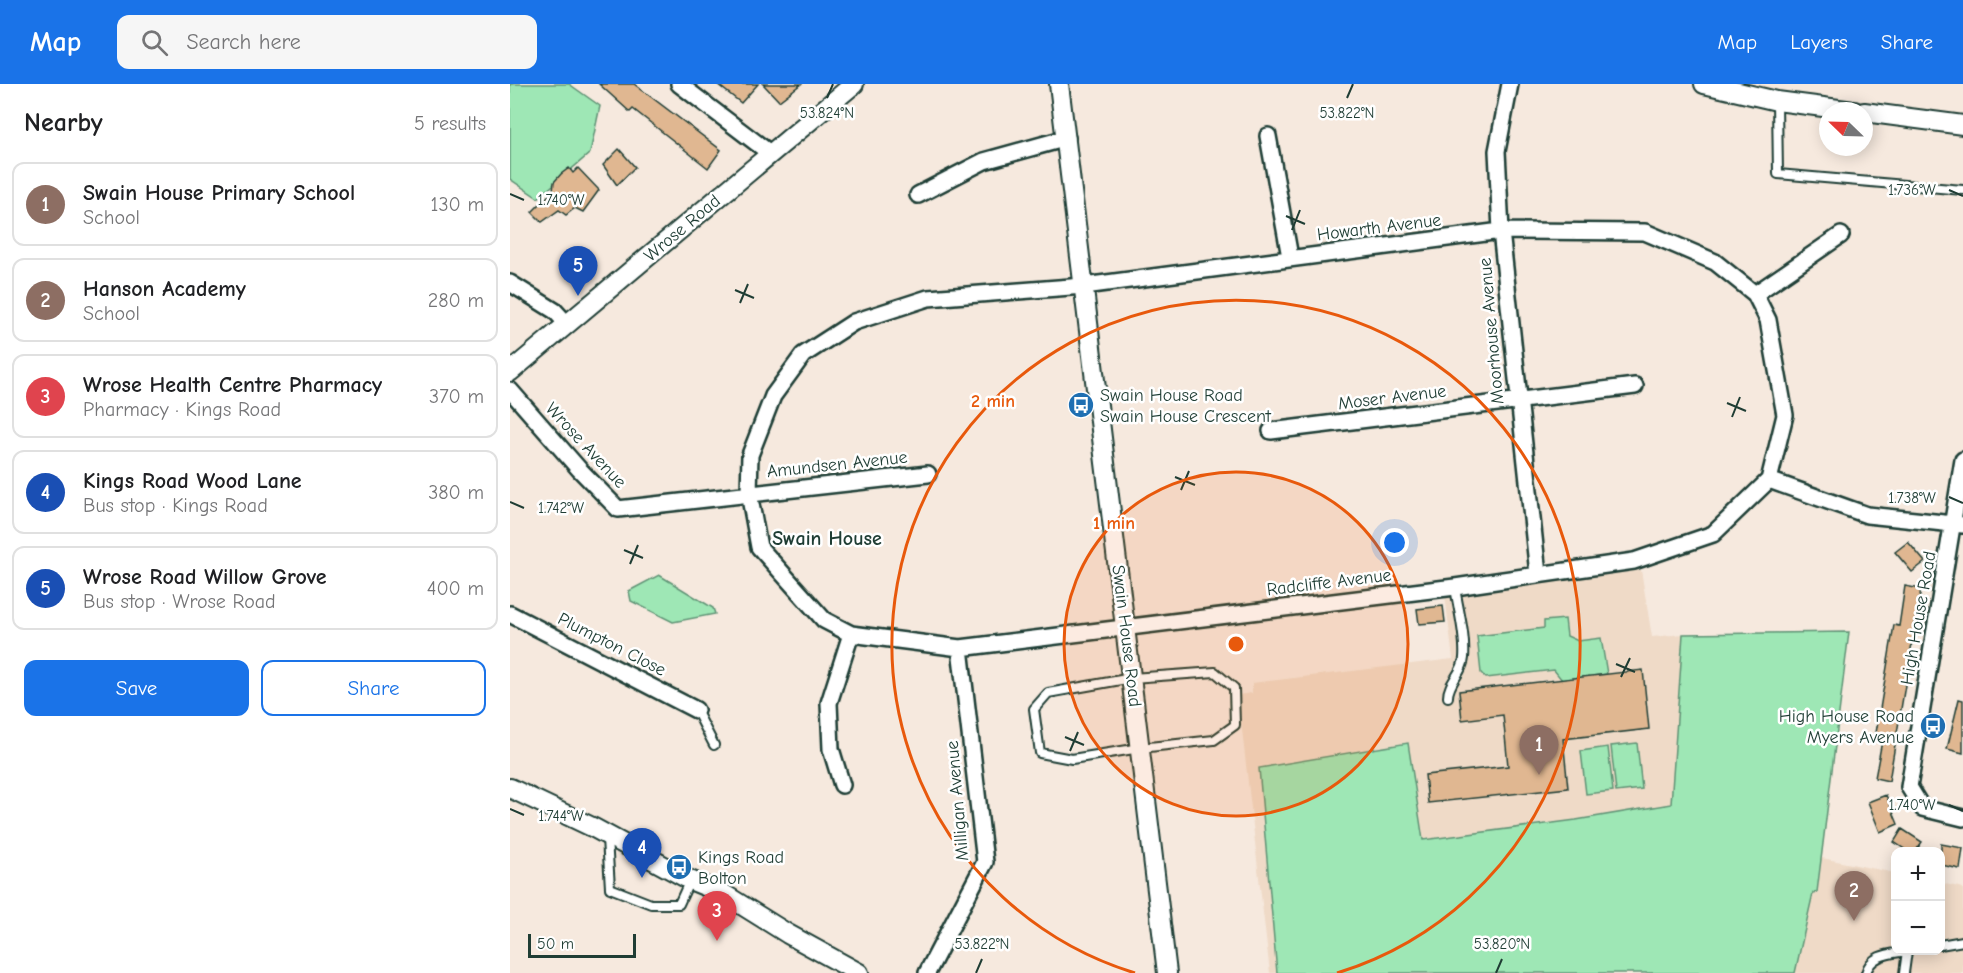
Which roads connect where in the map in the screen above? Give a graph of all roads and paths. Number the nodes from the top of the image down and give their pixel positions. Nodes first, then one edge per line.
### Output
1 (679, 84) edge
2 (854, 84) edge
3 (1059, 84) edge
4 (1510, 84) edge
5 (1704, 84) edge
6 (1723, 86) edge
7 (1777, 101) junction
8 (1819, 106) edge
9 (1873, 113) edge
10 (1963, 125) edge
11 (1268, 136) dead end
12 (1067, 138) junction
13 (771, 154) junction
14 (1963, 190) edge
15 (918, 195) dead end
16 (1501, 231) junction
17 (1841, 235) dead end
18 (1290, 257) junction
19 (510, 284) edge
20 (1084, 286) junction
21 (1755, 294) junction
22 (567, 324) junction
23 (510, 372) edge
24 (1635, 386) dead end
25 (510, 390) edge
26 (1517, 401) junction
27 (1271, 431) dead end
28 (1963, 460) edge
29 (928, 474) dead end
30 (1769, 480) junction
31 (749, 493) junction
32 (1959, 524) edge
33 (1538, 574) junction
34 (1455, 587) junction
35 (510, 614) edge
36 (1126, 628) junction
37 (851, 634) junction
38 (960, 648) junction
39 (1132, 678) junction
40 (1448, 697) dead end
41 (696, 710) joint
42 (714, 745) dead end
43 (1140, 747) junction
44 (842, 785) dead end
45 (510, 788) edge
46 (1963, 818) edge
47 (607, 835) junction
48 (690, 880) junction
49 (1963, 940) edge
50 (1945, 944) edge
51 (1891, 954) edge
52 (1906, 955) edge
53 (859, 973) edge
54 (927, 973) edge
55 (1167, 973) edge
56 (1866, 973) edge
57 (1904, 973) edge

1 - 13 street
2 - 13 street, Wrose Road
3 - 12 street, Swain House Road
4 - 16 street, Moorhouse Avenue
5 - 6 street
6 - 7 street
7 - 8 street
7 - 14 lane
9 - 10 street
11 - 18 street
12 - 15 street
12 - 20 street, Swain House Road
13 - 22 street, Wrose Road
16 - 18 street, Howarth Avenue
16 - 21 street, Howarth Avenue
16 - 26 street, Moorhouse Avenue
17 - 21 street
18 - 20 street, Howarth Avenue
19 - 22 street
20 - 31 street, Howarth Avenue
20 - 36 street, Swain House Road
21 - 30 street
22 - 23 street, Wrose Road
24 - 26 street, Moser Avenue
25 - 31 street, Wrose Avenue
26 - 27 street, Moser Avenue
26 - 33 street, Moorhouse Avenue
28 - 32 street, High House Road
29 - 31 street, Amundsen Avenue
30 - 32 street
30 - 33 street, Radcliffe Avenue
31 - 37 street, Howarth Avenue
32 - 46 street, High House Road
33 - 34 street, Radcliffe Avenue
34 - 36 street, Radcliffe Avenue
34 - 40 lane
35 - 41 street, Plumpton Close
36 - 38 street, Radcliffe Avenue
36 - 39 street, Swain House Road
37 - 38 street, Radcliffe Avenue
37 - 44 street
38 - 54 street, Milligan Avenue
39 - 43 street, Swain House Road
39 - 43 lane
39 - 43 lane
41 - 42 lane
43 - 55 street, Swain House Road
45 - 47 street
47 - 48 street
47 - 48 lane
48 - 53 street
49 - 50 lane
51 - 56 lane
52 - 57 lane

